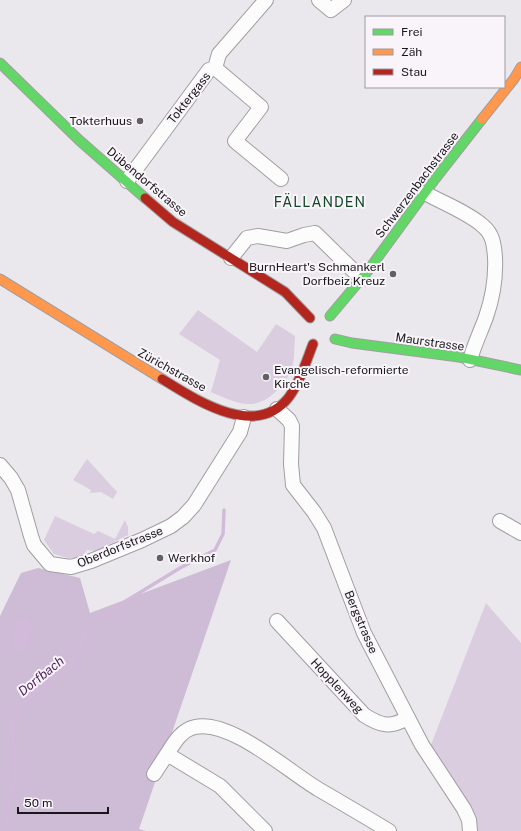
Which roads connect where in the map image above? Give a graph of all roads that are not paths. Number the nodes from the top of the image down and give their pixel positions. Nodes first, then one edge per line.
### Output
1 (266, 0) edge
2 (319, 0) edge
3 (344, 0) edge
4 (0, 63) edge
5 (521, 67) edge
6 (215, 68) junction
7 (281, 179) dead end
8 (127, 181) junction
9 (425, 193) junction
10 (231, 258) junction
11 (0, 279) edge
12 (362, 279) junction
13 (330, 316) junction
14 (321, 343) junction
15 (470, 360) junction
16 (521, 370) edge
17 (277, 408) junction
18 (244, 417) junction
19 (0, 465) edge
20 (500, 521) dead end
21 (521, 533) edge
22 (277, 621) dead end
23 (408, 718) junction
24 (167, 754) junction
25 (154, 774) dead end
26 (265, 831) edge
27 (389, 831) edge
28 (470, 831) edge

1 - 6 street, Toktergass
2 - 3 street
4 - 8 main road, Dübendorfstrasse
5 - 9 main road, Schwerzenbachstrasse
6 - 7 street
6 - 8 street, Toktergass
8 - 10 main road, Dübendorfstrasse
9 - 12 main road, Schwerzenbachstrasse
9 - 15 street
10 - 12 street
10 - 13 main road, Dübendorfstrasse
11 - 18 main road, Zürichstrasse
12 - 13 main road, Schwerzenbachstrasse
13 - 14 main road, Zürichstrasse
14 - 15 main road, Maurstrasse
14 - 17 main road, Zürichstrasse
15 - 16 main road, Maurstrasse
17 - 18 main road, Zürichstrasse
17 - 23 street, Bergstrasse
18 - 19 street, Oberdorfstrasse
20 - 21 street
22 - 23 street, Hopplenweg
23 - 28 street, Bergstrasse
24 - 25 street
24 - 26 street
24 - 27 street

